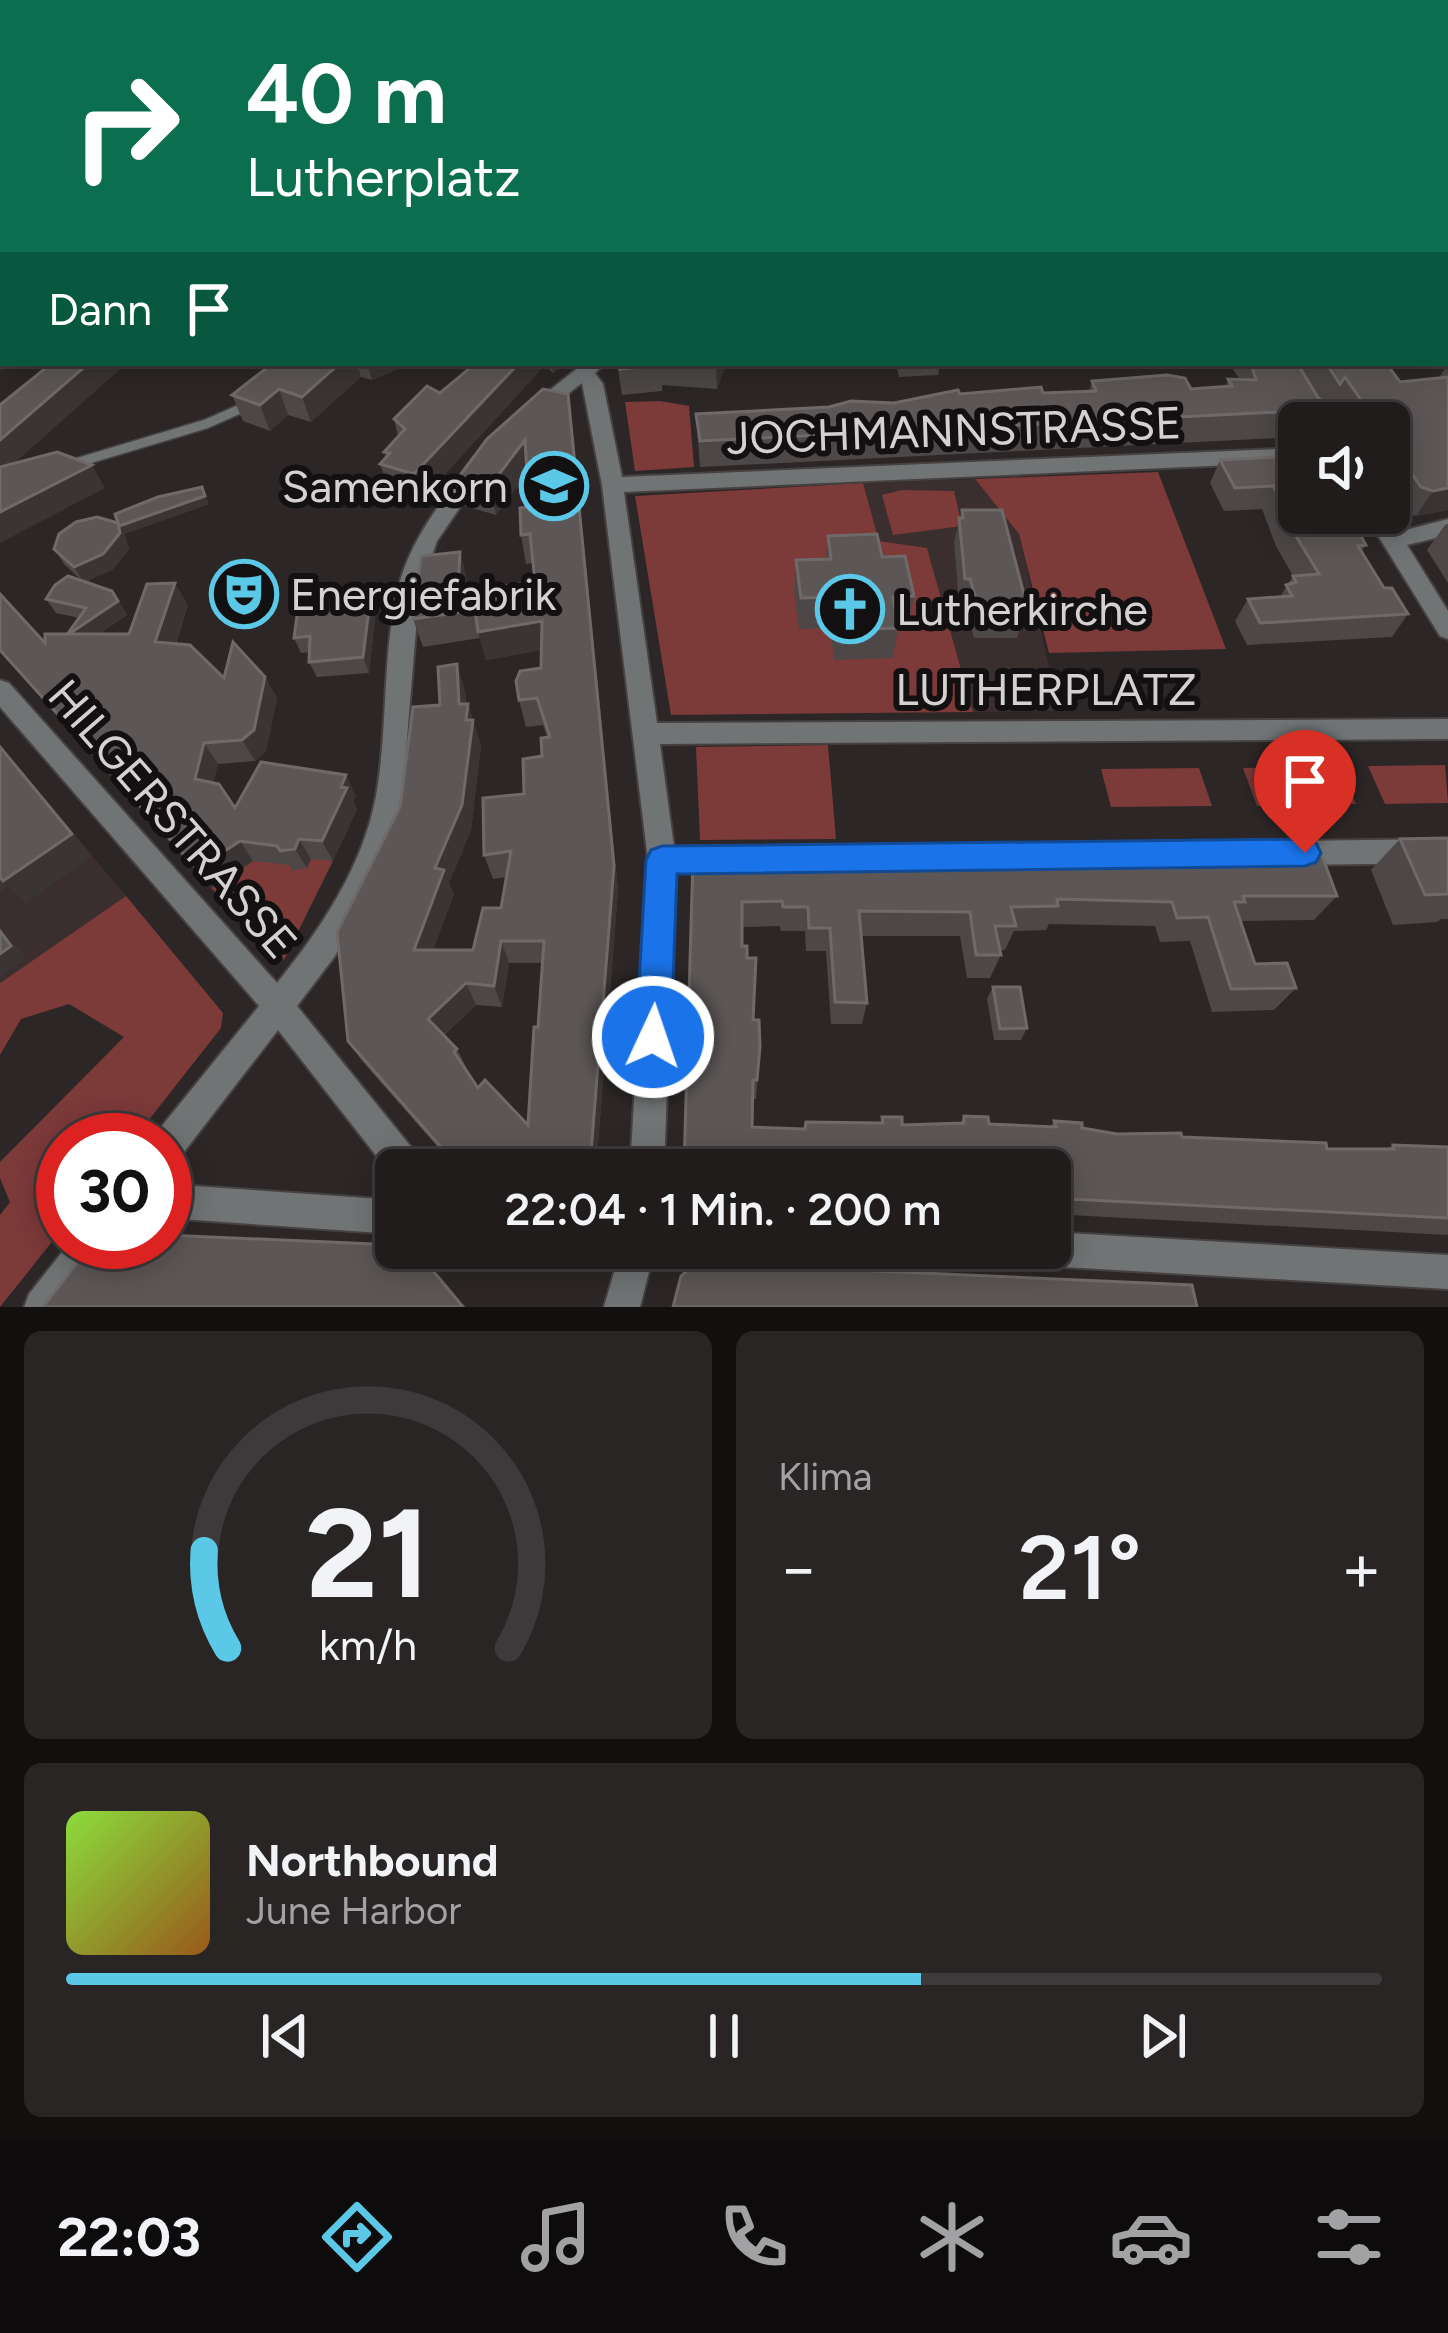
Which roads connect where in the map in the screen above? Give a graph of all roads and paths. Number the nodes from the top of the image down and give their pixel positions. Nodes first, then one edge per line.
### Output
1 (590, 368) edge
2 (264, 394) edge
3 (1278, 456) edge
4 (56, 470) edge
5 (613, 485) junction
6 (1448, 527) edge
7 (1388, 534) edge
8 (1393, 542) junction
9 (1448, 630) edge
10 (0, 690) edge
11 (1448, 729) edge
12 (645, 734) junction
13 (1448, 851) edge
14 (1258, 853) edge
15 (759, 859) edge
16 (662, 860) junction
17 (278, 1006) junction
18 (192, 1115) edge
19 (391, 1149) edge
20 (648, 1149) edge
21 (192, 1203) edge
22 (375, 1216) edge
23 (1071, 1250) edge
24 (71, 1269) edge
25 (632, 1269) edge
26 (1448, 1272) edge
27 (42, 1307) edge
28 (622, 1307) edge

1 - 5 street
1 - 17 street
2 - 4 lane
3 - 5 street, JOCHMANNSTRASSE
5 - 12 street
6 - 8 street
7 - 8 street
8 - 9 street
10 - 17 street, HILGERSTRASSE
11 - 12 street, LUTHERPLATZ
12 - 16 street
13 - 14 street
15 - 16 street
16 - 20 street
17 - 18 street
17 - 19 street, HILGERSTRASSE
21 - 22 street
23 - 26 street
24 - 27 street
25 - 28 street

